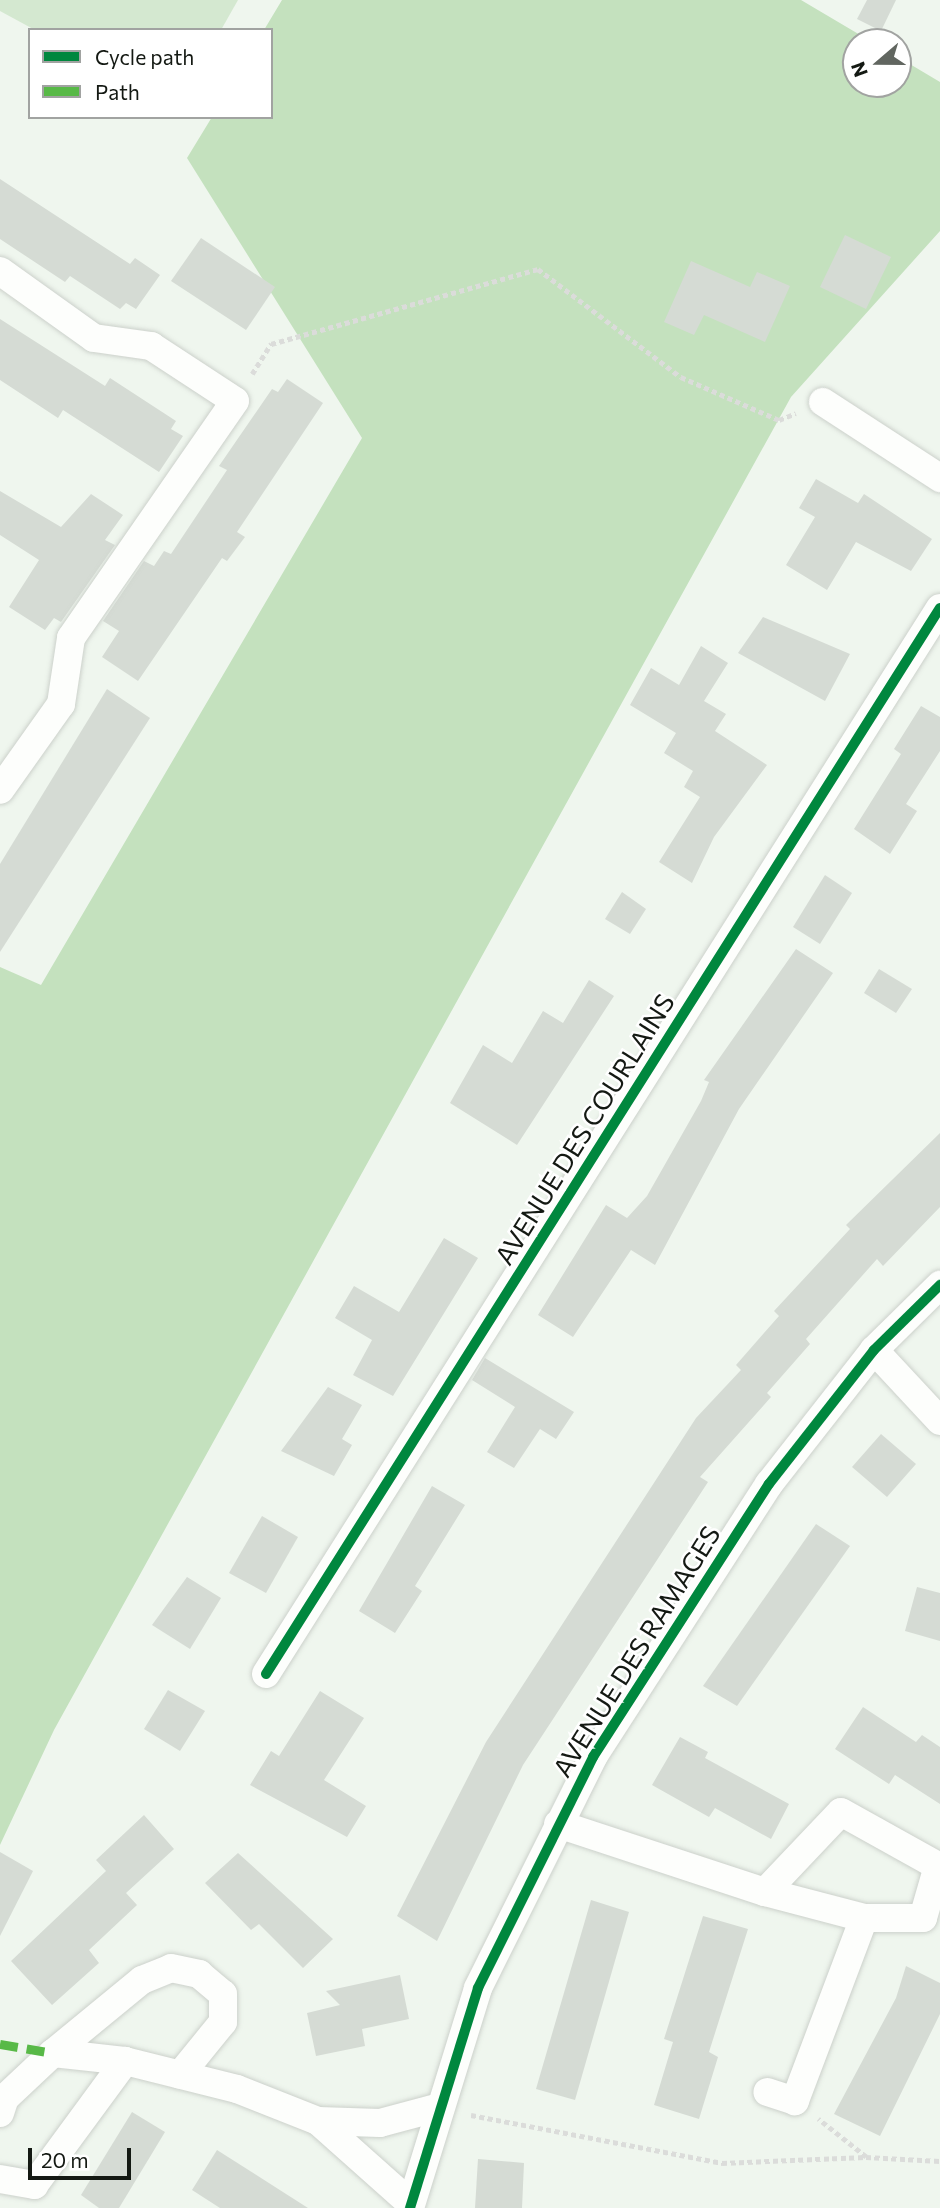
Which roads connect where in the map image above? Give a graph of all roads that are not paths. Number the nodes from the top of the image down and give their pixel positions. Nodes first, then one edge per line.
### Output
1 (0, 271) edge
2 (823, 402) road end
3 (940, 478) edge
4 (940, 608) edge
5 (0, 790) edge
6 (940, 1285) edge
7 (874, 1350) junction
8 (940, 1421) edge
9 (266, 1674) dead end
10 (558, 1824) junction
11 (765, 1892) junction
12 (864, 1918) junction
13 (52, 2053) junction
14 (125, 2062) junction
15 (180, 2075) junction
16 (767, 2092) dead end
17 (436, 2108) junction
18 (0, 2113) edge
19 (318, 2121) junction
20 (0, 2179) edge
21 (410, 2205) edge

1 - 5 street
2 - 3 street
4 - 9 street, AVENUE DES COURLAINS
6 - 7 street, AVENUE DES RAMAGES
7 - 8 street
7 - 10 street, AVENUE DES RAMAGES
10 - 11 street
10 - 17 street, AVENUE DES RAMAGES
11 - 12 street
11 - 12 street
12 - 16 street
13 - 14 street
13 - 15 street
13 - 18 street
14 - 15 street
14 - 20 street
15 - 19 street
17 - 19 street
17 - 21 street, AVENUE DES RAMAGES
19 - 21 street

